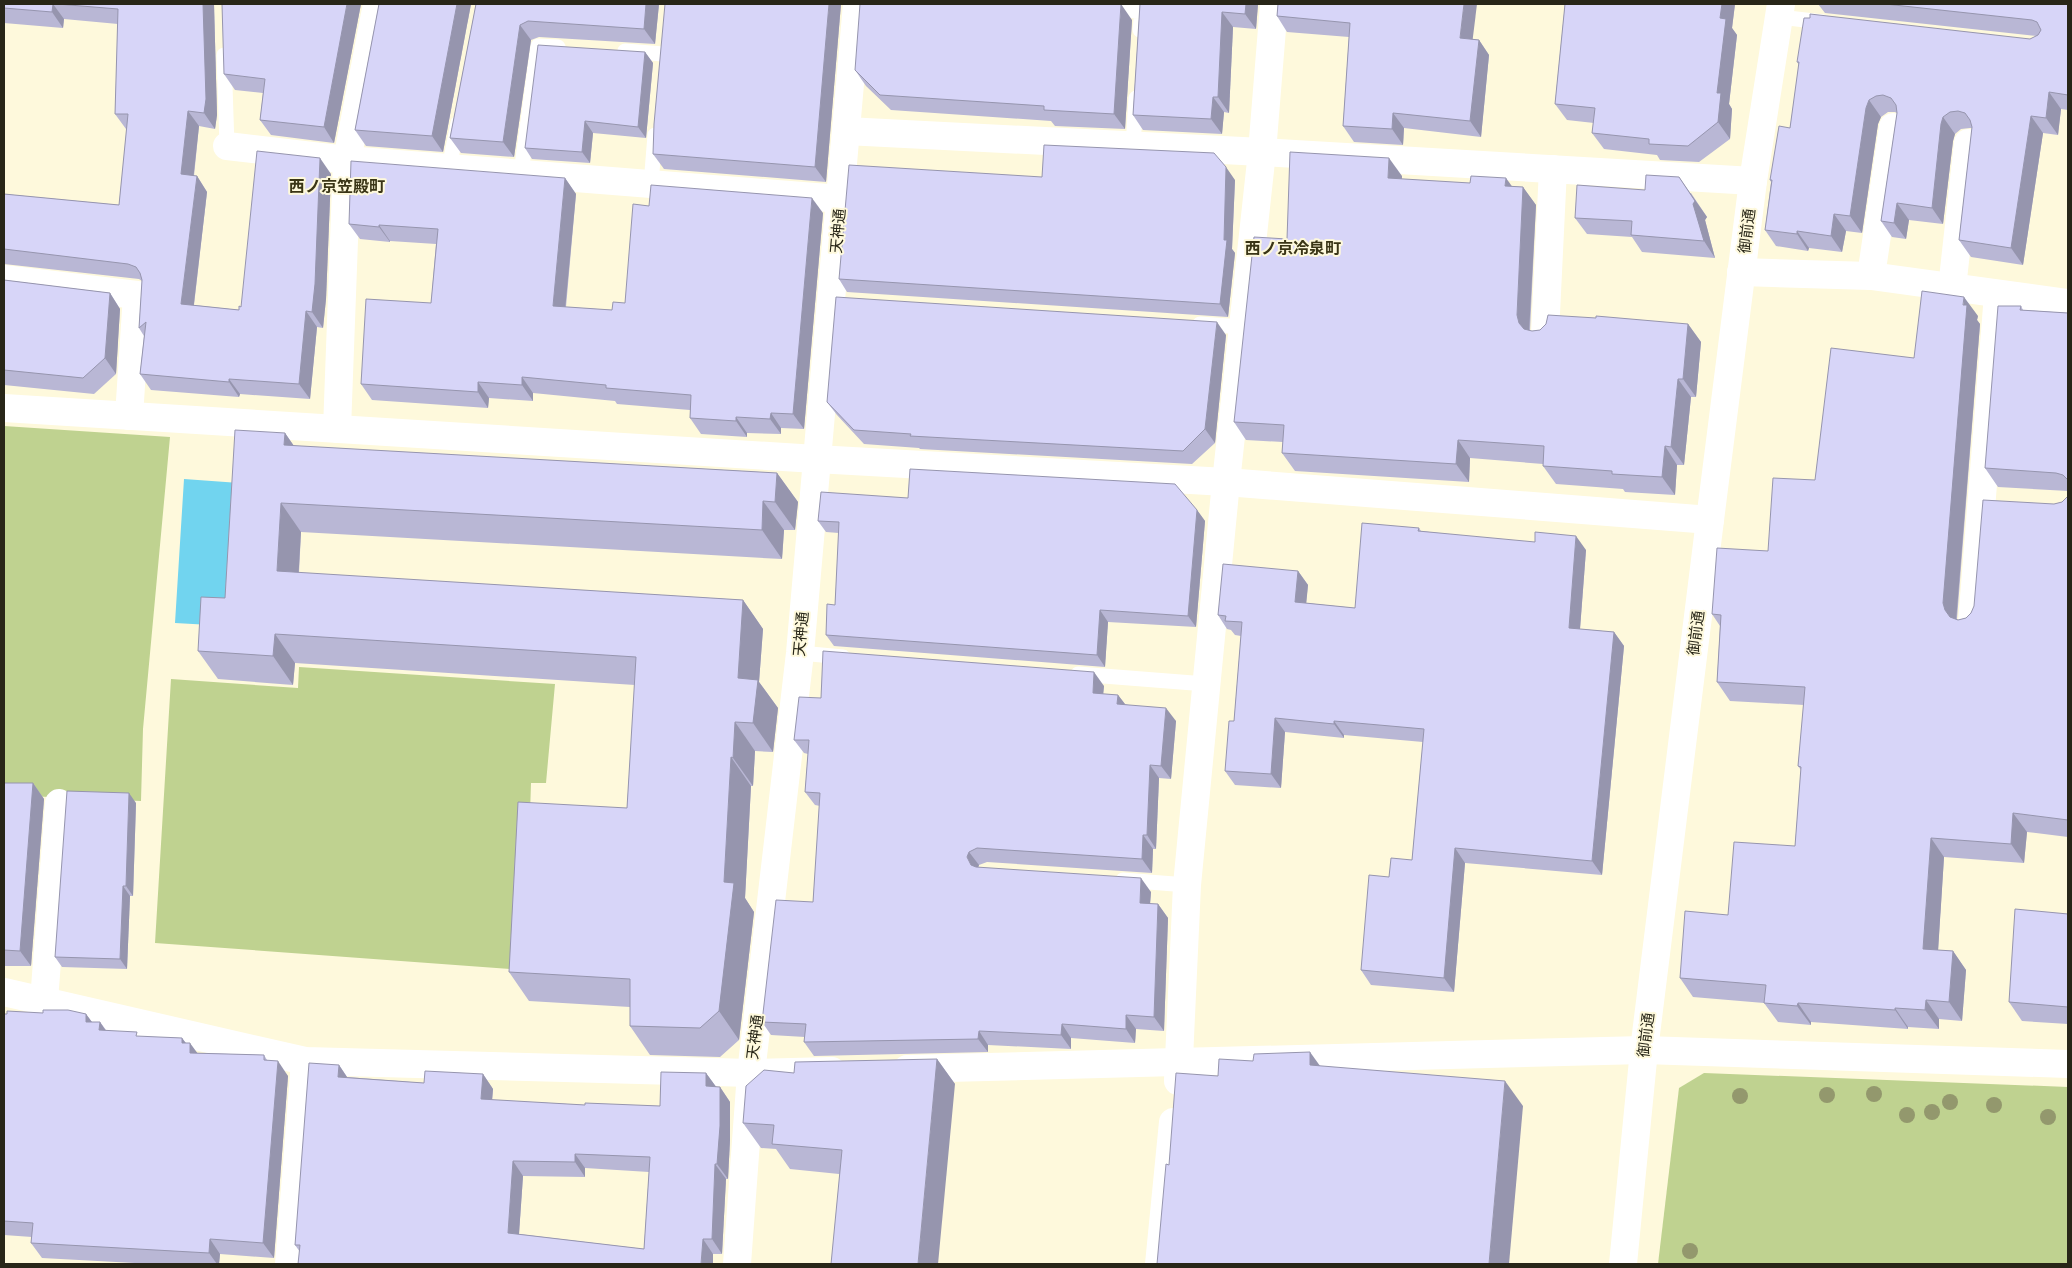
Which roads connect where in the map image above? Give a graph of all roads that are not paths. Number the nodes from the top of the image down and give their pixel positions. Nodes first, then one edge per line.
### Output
1 (377, 4) edge
2 (857, 4) edge
3 (1274, 4) edge
4 (1094, 9) edge
5 (1780, 10) edge
6 (1837, 23) edge
7 (664, 37) edge
8 (1140, 40) edge
9 (224, 42) edge
10 (576, 48) edge
11 (615, 51) edge
12 (663, 54) junction
13 (661, 72) edge
14 (1136, 88) edge
15 (460, 110) edge
16 (657, 119) edge
17 (1894, 127) edge
18 (846, 131) junction
19 (1968, 143) edge
20 (227, 146) joint
21 (1133, 146) junction
22 (1262, 152) junction
23 (347, 160) junction
24 (449, 168) junction
25 (1553, 169) junction
26 (521, 173) junction
27 (1753, 181) junction
28 (651, 184) junction
29 (841, 199) junction
30 (1741, 272) junction
31 (1871, 276) junction
32 (4, 279) edge
33 (1952, 288) junction
34 (1998, 294) junction
35 (2068, 304) edge
36 (1185, 323) edge
37 (1244, 327) junction
38 (1545, 334) edge
39 (4, 408) edge
40 (129, 416) junction
41 (337, 429) junction
42 (816, 459) junction
43 (1226, 482) junction
44 (1981, 502) junction
45 (2010, 504) edge
46 (1710, 520) junction
47 (1972, 622) edge
48 (800, 654) junction
49 (859, 658) edge
50 (1067, 674) edge
51 (1206, 684) junction
52 (58, 803) dead end
53 (1110, 879) edge
54 (1187, 884) junction
55 (4, 992) edge
56 (44, 1001) junction
57 (1644, 1050) junction
58 (306, 1061) junction
59 (1179, 1064) junction
60 (2068, 1064) edge
61 (751, 1073) junction
62 (290, 1264) edge
63 (737, 1264) edge
64 (1159, 1264) edge
65 (1623, 1264) edge

1 - 23 street
2 - 18 street, 天神通
3 - 22 street
4 - 8 lane
5 - 6 lane
5 - 27 street, 御前通
7 - 12 lane
9 - 20 lane
10 - 26 lane
11 - 12 lane
12 - 13 lane
14 - 21 lane
15 - 24 lane
16 - 28 lane
17 - 31 street
18 - 21 street
18 - 29 street, 天神通
19 - 33 street
20 - 23 street
21 - 22 street
22 - 25 street
22 - 37 street
23 - 24 street
23 - 41 street
24 - 26 street
25 - 27 street
25 - 38 street
26 - 28 street
27 - 30 street, 御前通
28 - 29 street
29 - 42 street, 天神通
30 - 31 street
30 - 46 street, 御前通
31 - 33 street
32 - 40 street
33 - 34 street
34 - 35 street
34 - 44 street
36 - 37 lane
37 - 43 street
39 - 40 street
40 - 41 street
41 - 42 street
42 - 43 street
42 - 48 street, 天神通
43 - 46 street
43 - 51 street
44 - 45 street
44 - 47 street
46 - 57 street, 御前通
48 - 49 lane
48 - 61 street, 天神通
50 - 51 lane
51 - 54 street
52 - 56 street
53 - 54 lane
54 - 59 street
55 - 56 street
56 - 58 street
57 - 59 street
57 - 60 street
57 - 65 street, 御前通
58 - 61 street
58 - 62 street
59 - 61 street
59 - 64 street
61 - 63 street, 天神通

